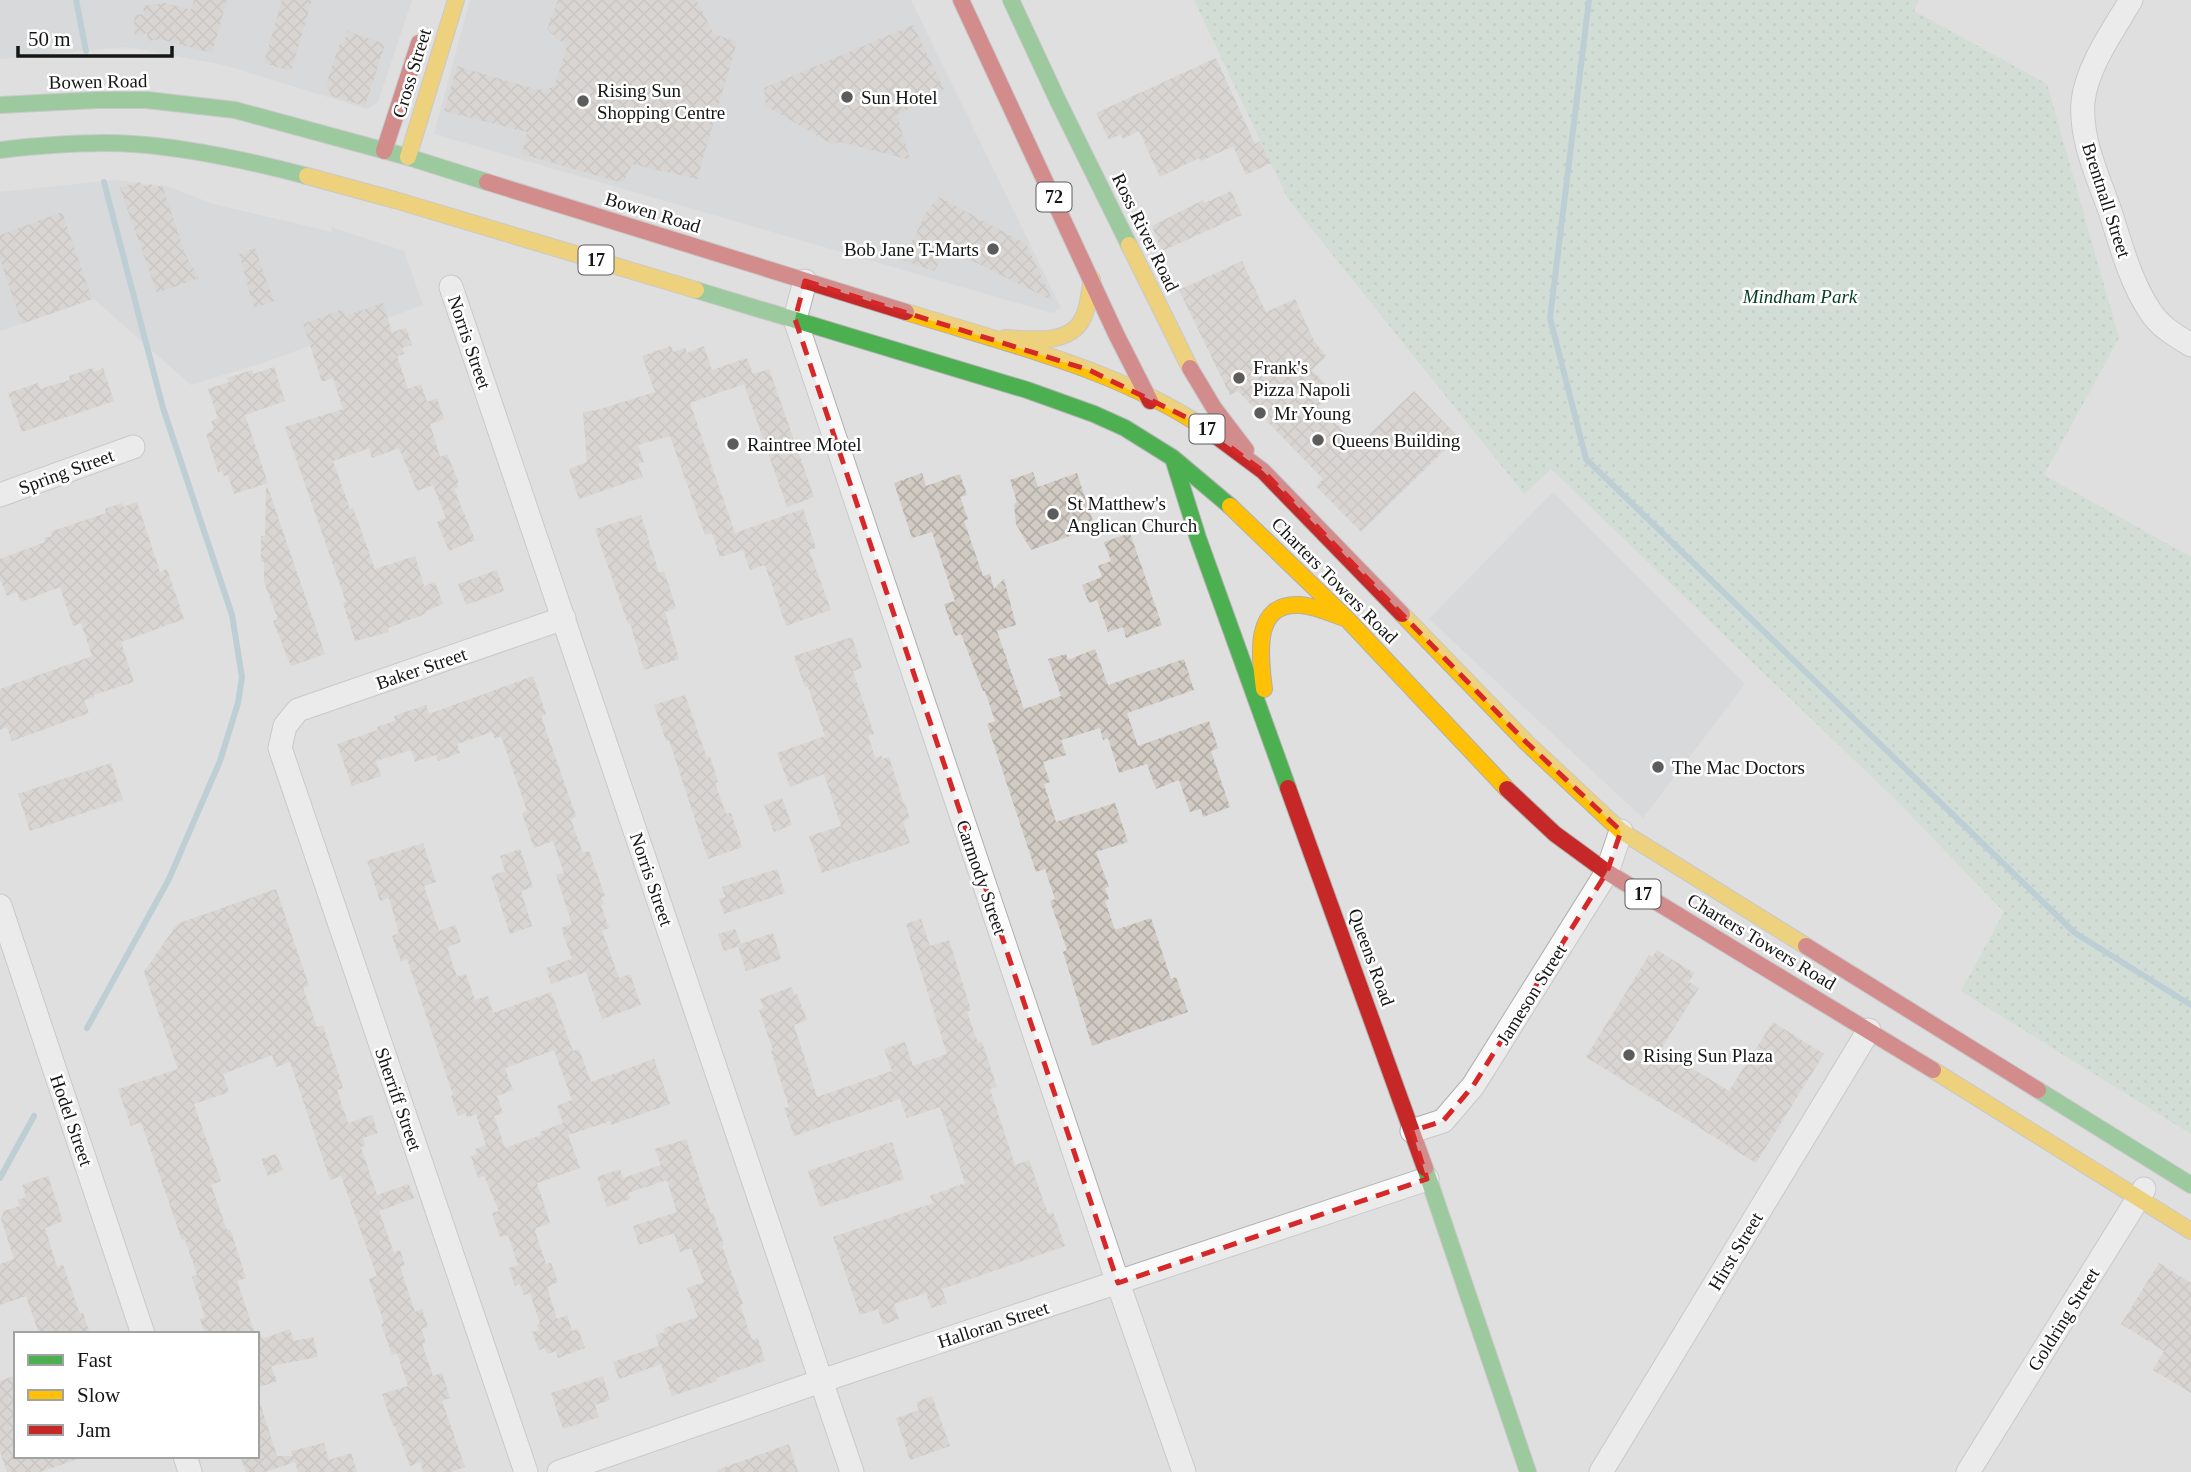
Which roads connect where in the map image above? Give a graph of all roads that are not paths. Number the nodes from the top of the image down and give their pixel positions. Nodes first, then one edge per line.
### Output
1 (456, 0) edge
2 (961, 0) edge
3 (1011, 0) edge
4 (2131, 0) edge
5 (424, 28) dead end
6 (0, 105) edge
7 (0, 150) edge
8 (383, 156) junction
9 (407, 163) junction
10 (1092, 279) junction
11 (805, 281) junction
12 (451, 286) dead end
13 (795, 319) junction
14 (992, 339) junction
15 (2191, 345) edge
16 (1147, 394) junction
17 (1157, 418) dead end
18 (1166, 436) dead end
19 (133, 447) dead end
20 (1172, 458) junction
21 (1263, 471) junction
22 (0, 495) edge
23 (564, 618) junction
24 (1347, 619) junction
25 (285, 726) joint
26 (1268, 733) junction
27 (1621, 831) junction
28 (1607, 872) junction
29 (0, 906) edge
30 (1869, 1030) junction
31 (1412, 1131) junction
32 (2158, 1165) junction
33 (1427, 1179) junction
34 (2191, 1185) edge
35 (2138, 1198) junction
36 (2191, 1231) edge
37 (1118, 1283) junction
38 (142, 1332) edge
39 (821, 1381) junction
40 (526, 1472) edge
41 (559, 1472) edge
42 (852, 1472) edge
43 (1184, 1472) edge
44 (1528, 1472) edge
45 (1601, 1472) edge
46 (1968, 1472) edge

1 - 9 main road, Cross Street
2 - 10 main road, 72
3 - 21 main road, Ross River Road / 72
4 - 15 street, Brentnall Street
5 - 8 main road, Cross Street
6 - 8 main road, Bowen Road / 17
7 - 13 main road, 17
8 - 9 main road, Bowen Road / 17
9 - 11 main road, Bowen Road / 17
10 - 14 main road
10 - 16 main road, 72
11 - 13 street
11 - 14 main road, Bowen Road / 17
12 - 23 street, Norris Street
13 - 20 main road, 17
13 - 37 street, Carmody Street
14 - 16 main road, Bowen Road / 17
16 - 17 main road
16 - 21 main road, Bowen Road / 17
18 - 20 main road
19 - 22 street, Spring Street
20 - 24 main road, Charters Towers Road / 17
20 - 26 main road, Queens Road
21 - 27 main road, Charters Towers Road / 17
23 - 25 street, Baker Street
23 - 39 street, Norris Street
24 - 26 main road
24 - 28 main road, Charters Towers Road / 17
25 - 40 street, Sherriff Street
26 - 31 main road, Queens Road
27 - 28 street, Jameson Street
27 - 32 main road, Charters Towers Road / 17
28 - 30 main road, Charters Towers Road / 17
28 - 31 street, Jameson Street
29 - 38 street, Hodel Street
30 - 35 main road, Charters Towers Road / 17
30 - 45 street, Hirst Street
31 - 33 main road, Queens Road
32 - 34 main road, Charters Towers Road / 17
32 - 35 street, Goldring Street
33 - 37 street, Halloran Street
33 - 44 main road, Queens Road
35 - 36 main road, Charters Towers Road / 17
35 - 46 street, Goldring Street
37 - 39 street, Halloran Street
37 - 43 street, Carmody Street
39 - 41 street, Halloran Street
39 - 42 street, Norris Street

